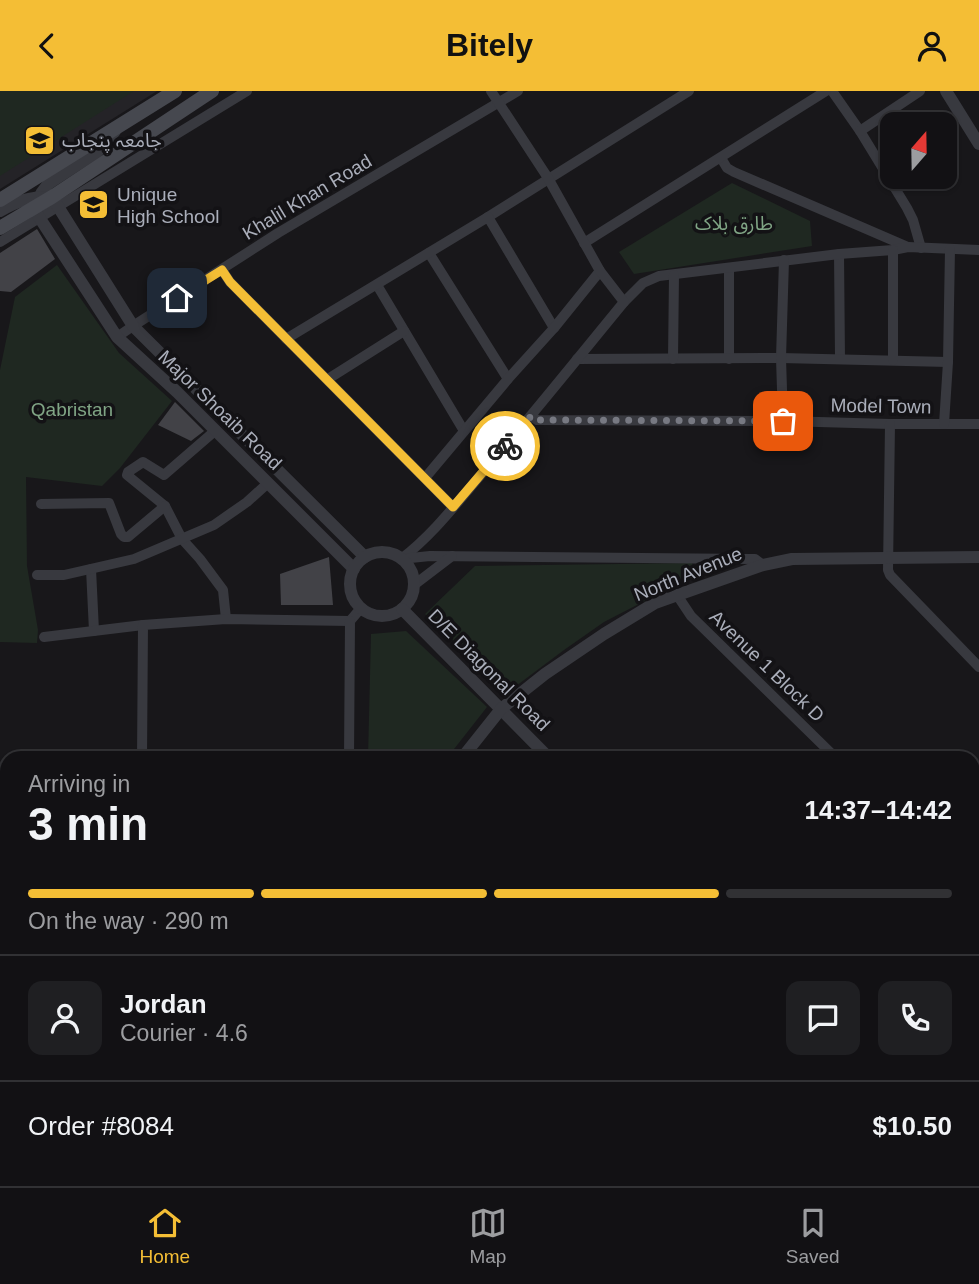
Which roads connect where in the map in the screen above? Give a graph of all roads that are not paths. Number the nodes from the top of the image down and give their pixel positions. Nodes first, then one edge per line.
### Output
1 (175, 91) edge
2 (212, 91) edge
3 (247, 91) edge
4 (491, 91) edge
5 (518, 91) edge
6 (689, 91) edge
7 (825, 91) edge
8 (832, 91) edge
9 (920, 91) edge
10 (946, 91) edge
11 (194, 102) junction
12 (499, 103) junction
13 (205, 117) junction
14 (119, 126) junction
15 (860, 131) junction
16 (979, 145) edge
17 (721, 158) junction
18 (548, 179) junction
19 (0, 200) edge
20 (45, 205) junction
21 (0, 211) edge
22 (488, 217) junction
23 (0, 228) edge
24 (0, 242) edge
25 (584, 243) junction
26 (908, 247) junction
27 (921, 248) junction
28 (893, 250) junction
29 (950, 250) junction
30 (979, 250) edge
31 (429, 253) junction
32 (839, 254) junction
33 (784, 260) junction
34 (729, 269) junction
35 (222, 270) junction
36 (600, 271) junction
37 (674, 275) junction
38 (377, 285) junction
39 (624, 302) junction
40 (132, 326) junction
41 (554, 328) junction
42 (404, 331) junction
43 (117, 337) junction
44 (286, 339) junction
45 (781, 358) junction
46 (840, 358) junction
47 (577, 359) junction
48 (673, 359) junction
49 (729, 359) junction
50 (892, 360) junction
51 (948, 362) junction
52 (328, 379) junction
53 (508, 379) junction
54 (531, 416) junction
55 (783, 421) junction
56 (890, 424) junction
57 (944, 424) junction
58 (979, 424) edge
59 (216, 430) junction
60 (464, 431) junction
61 (425, 478) junction
62 (268, 483) junction
63 (41, 505) dead end
64 (165, 506) junction
65 (453, 507) junction
66 (182, 539) junction
67 (453, 556) junction
68 (365, 557) junction
69 (888, 557) junction
70 (979, 557) edge
71 (401, 559) junction
72 (763, 565) junction
73 (91, 569) junction
74 (354, 569) junction
75 (37, 575) dead end
76 (414, 585) junction
77 (677, 595) junction
78 (361, 608) junction
79 (402, 609) junction
80 (226, 619) junction
81 (350, 621) junction
82 (143, 625) junction
83 (94, 631) junction
84 (44, 637) dead end
85 (979, 667) edge
86 (501, 709) junction
87 (142, 751) edge
88 (349, 751) edge
89 (468, 751) edge
90 (542, 751) edge
91 (829, 751) edge

1 - 14 main road
2 - 11 main road
3 - 13 street
4 - 12 street
5 - 12 street, Khalil Khan Road
6 - 18 street
7 - 17 street
8 - 15 street
9 - 15 street
10 - 16 street
11 - 13 street
11 - 20 main road
12 - 18 street
12 - 35 street, Khalil Khan Road
13 - 20 street
14 - 19 main road
14 - 20 street
15 - 27 street
17 - 25 street
17 - 26 street
18 - 22 street
18 - 25 street
20 - 21 street
20 - 23 main road
20 - 24 street
20 - 40 street, Major Shoaib Road
20 - 43 street, Major Shoaib Road
22 - 31 street
22 - 41 street
25 - 36 street
26 - 27 street
26 - 28 street
27 - 29 street
28 - 32 street
28 - 50 street
29 - 30 street
29 - 51 street
31 - 38 street
31 - 53 street
32 - 33 street
32 - 46 street
33 - 34 street
33 - 45 street
34 - 37 street
34 - 49 street
35 - 40 street, Khalil Khan Road
35 - 44 street
36 - 39 street
36 - 41 street
37 - 39 street
37 - 48 street
38 - 42 street
38 - 44 street
39 - 47 street
40 - 43 street, Khalil Khan Road
40 - 68 street, Major Shoaib Road
41 - 53 street
42 - 52 street
42 - 60 street
43 - 59 street, Major Shoaib Road
44 - 52 street
45 - 46 street
45 - 49 street
45 - 55 street
46 - 50 street
47 - 48 street
47 - 54 street
48 - 49 street
50 - 51 street
51 - 57 street
52 - 61 street
53 - 60 street
54 - 55 street, Model Town
54 - 65 street
55 - 56 street, Model Town
56 - 57 street, Model Town
56 - 69 street
57 - 58 street, Model Town
59 - 62 street, Major Shoaib Road
59 - 64 street
60 - 61 street
61 - 65 street
62 - 66 street
62 - 74 street, Major Shoaib Road
63 - 64 street
64 - 66 street
65 - 71 street
66 - 73 street
66 - 80 street
67 - 71 street
67 - 72 street
67 - 76 street
68 - 71 street
68 - 74 street
69 - 70 street, North Avenue
69 - 72 street, North Avenue
69 - 85 street
71 - 76 street
72 - 77 street, North Avenue
73 - 75 street
73 - 83 street
74 - 78 street
76 - 79 street
77 - 86 street, North Avenue
77 - 91 street, Avenue 1 Block D
78 - 79 street
78 - 81 street
79 - 86 street, D/E Diagonal Road
80 - 81 street
80 - 82 street
81 - 88 street
82 - 83 street
82 - 87 street
83 - 84 street
86 - 89 street, North Avenue
86 - 90 street, D/E Diagonal Road

